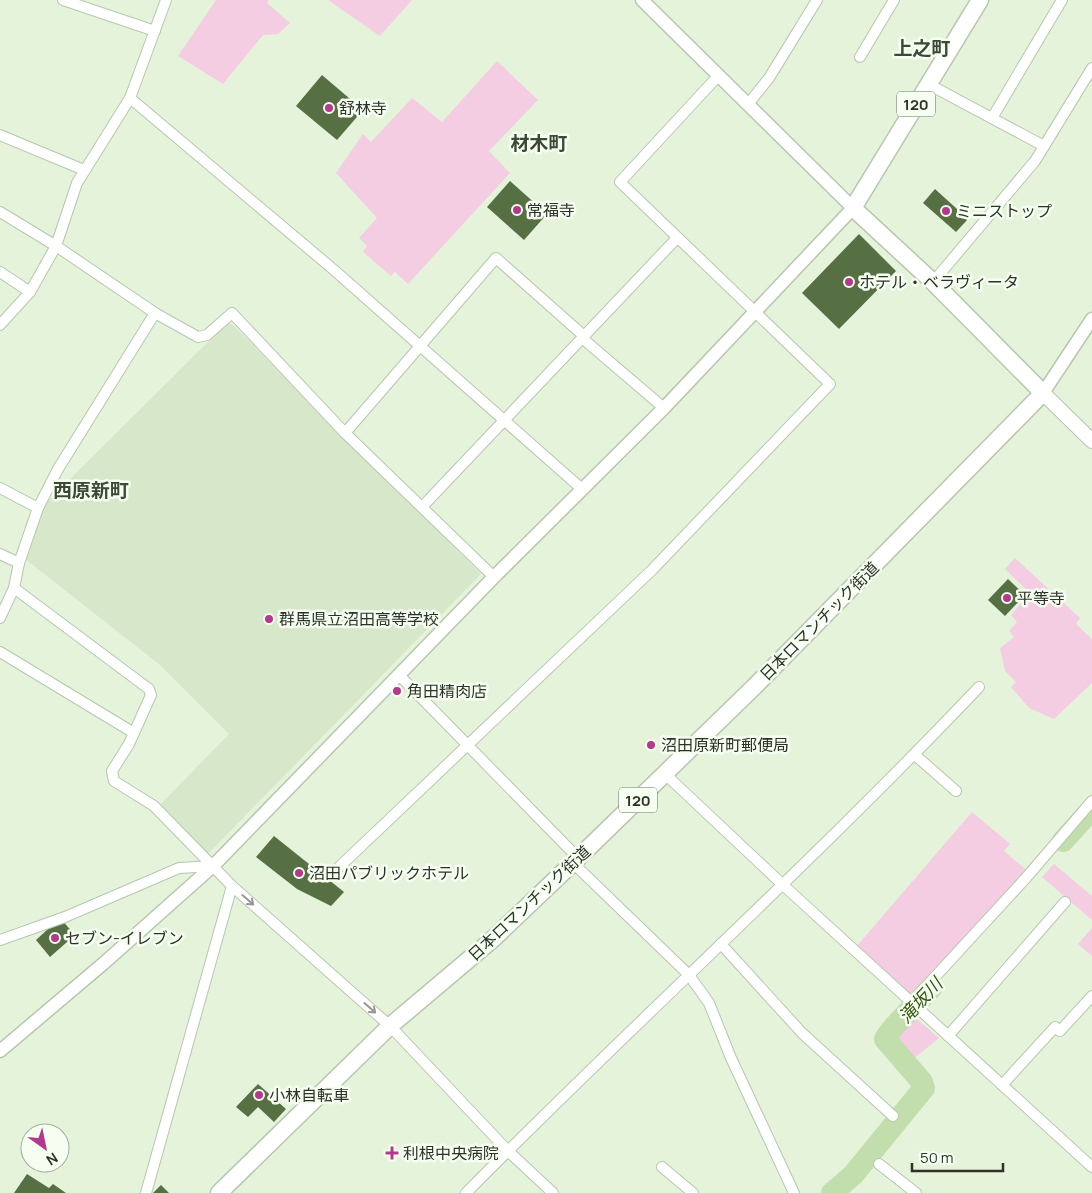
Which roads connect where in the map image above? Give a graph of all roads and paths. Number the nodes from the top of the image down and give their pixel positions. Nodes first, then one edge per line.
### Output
1 (63, 0) edge
2 (166, 0) edge
3 (642, 0) edge
4 (817, 0) edge
5 (894, 0) edge
6 (980, 0) edge
7 (1062, 0) edge
8 (155, 32) junction
9 (860, 58) dead end
10 (1092, 68) edge
11 (719, 75) junction
12 (928, 84) junction
13 (130, 98) junction
14 (749, 104) junction
15 (992, 118) junction
16 (0, 135) edge
17 (1044, 146) junction
18 (84, 170) junction
19 (853, 208) junction
20 (0, 212) edge
21 (677, 238) junction
22 (56, 246) junction
23 (0, 272) edge
24 (933, 282) junction
25 (30, 292) junction
26 (755, 312) junction
27 (155, 313) junction
28 (1092, 319) edge
29 (0, 325) edge
30 (583, 337) junction
31 (419, 346) junction
32 (1043, 392) junction
33 (664, 408) junction
34 (504, 421) junction
35 (345, 433) junction
36 (1092, 441) edge
37 (0, 488) edge
38 (582, 489) junction
39 (38, 508) junction
40 (422, 508) junction
41 (0, 554) edge
42 (19, 564) junction
43 (494, 577) junction
44 (14, 588) junction
45 (0, 618) edge
46 (0, 652) edge
47 (399, 675) junction
48 (979, 687) dead end
49 (134, 733) junction
50 (468, 744) junction
51 (915, 755) junction
52 (664, 773) junction
53 (956, 791) dead end
54 (1092, 801) edge
55 (576, 861) junction
56 (213, 866) junction
57 (337, 869) dead end
58 (783, 885) junction
59 (232, 886) junction
60 (1065, 902) dead end
61 (0, 940) edge
62 (721, 944) junction
63 (690, 974) junction
64 (1092, 996) edge
65 (915, 1007) junction
66 (390, 1026) junction
67 (948, 1036) junction
68 (0, 1051) edge
69 (1002, 1085) junction
70 (893, 1116) dead end
71 (508, 1150) junction
72 (879, 1164) dead end
73 (662, 1166) dead end
74 (1092, 1167) edge
75 (146, 1193) edge
76 (219, 1193) edge
77 (466, 1193) edge
78 (553, 1193) edge
79 (693, 1193) edge
80 (794, 1193) edge
81 (916, 1193) edge

1 - 8 street
2 - 8 street
3 - 11 street
4 - 14 street
5 - 9 street
6 - 12 highway, 120
7 - 15 street
8 - 13 street
10 - 17 street
11 - 14 street
11 - 21 street
12 - 15 street
12 - 19 highway, 120
13 - 18 street
13 - 31 street
14 - 19 street
15 - 17 street
16 - 18 street
17 - 24 street
18 - 22 street
19 - 24 highway
19 - 26 street
20 - 22 street
21 - 26 street
21 - 30 street
22 - 25 street
22 - 27 street
23 - 25 street
24 - 32 highway
25 - 29 street
26 - 33 street
26 - 50 street
27 - 35 street
27 - 39 street
28 - 32 street
30 - 31 street
30 - 33 street
30 - 34 street
31 - 34 street
31 - 35 street
32 - 36 main road
32 - 52 highway, 日本ロマンチック街道 / 120
33 - 38 street
34 - 38 street
34 - 40 street
35 - 40 street
37 - 39 street
38 - 43 street
39 - 42 street
40 - 43 street
41 - 42 street
42 - 44 street
43 - 47 street
44 - 45 street
44 - 49 street
46 - 49 street
47 - 50 street
47 - 56 street
48 - 51 street
49 - 56 street
50 - 55 street
50 - 57 street
51 - 53 street
51 - 58 street
52 - 55 highway, 日本ロマンチック街道 / 120
52 - 58 street
54 - 65 street
55 - 63 street
55 - 66 highway, 日本ロマンチック街道 / 120
56 - 59 street
56 - 61 street
56 - 68 street
58 - 62 street
58 - 65 street
59 -> 66 street
59 - 75 street
60 - 67 street
62 - 63 street
62 - 70 street
63 - 71 street
63 - 80 street
64 - 69 street
65 - 67 street
66 - 71 street
66 - 76 highway, 日本ロマンチック街道 / 120
67 - 69 street
69 - 74 street
71 - 77 street
71 - 78 street
72 - 81 street
73 - 79 street

